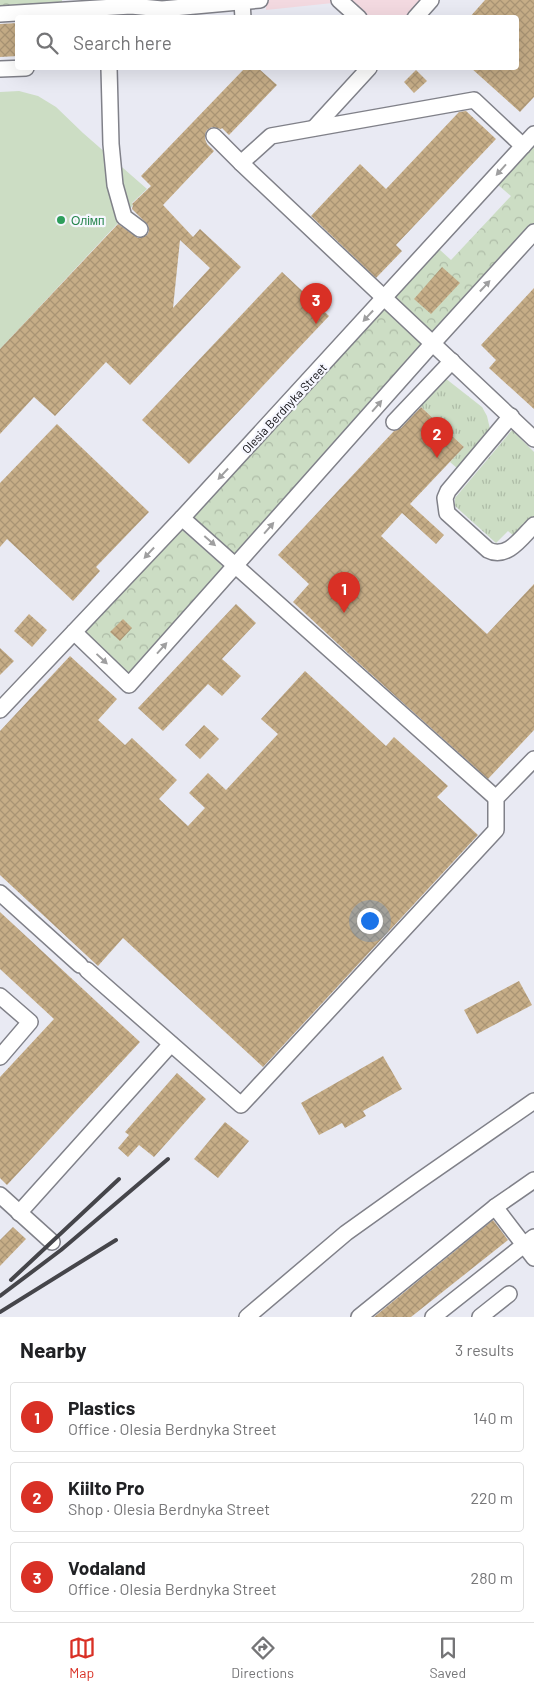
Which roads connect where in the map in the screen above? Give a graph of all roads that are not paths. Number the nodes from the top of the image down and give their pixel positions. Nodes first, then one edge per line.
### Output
1 (260, 0) edge
2 (339, 0) edge
3 (431, 0) edge
4 (242, 2) junction
5 (68, 5) edge
6 (132, 8) edge
7 (0, 14) edge
8 (243, 15) edge
9 (356, 15) edge
10 (418, 15) edge
11 (15, 68) edge
12 (0, 69) edge
13 (109, 70) edge
14 (367, 70) edge
15 (314, 128) junction
16 (534, 134) edge
17 (214, 136) dead end
18 (523, 146) junction
19 (241, 163) junction
20 (140, 229) dead end
21 (534, 232) edge
22 (385, 298) junction
23 (433, 343) junction
24 (452, 361) junction
25 (511, 416) junction
26 (394, 422) dead end
27 (534, 438) edge
28 (182, 518) junction
29 (534, 525) edge
30 (237, 565) junction
31 (74, 632) junction
32 (0, 710) edge
33 (534, 759) edge
34 (496, 798) junction
35 (0, 894) edge
36 (0, 996) edge
37 (171, 1044) junction
38 (0, 1057) edge
39 (534, 1101) edge
40 (534, 1180) edge
41 (0, 1195) edge
42 (495, 1207) junction
43 (19, 1212) junction
44 (529, 1241) edge
45 (52, 1242) dead end
46 (534, 1258) edge
47 (509, 1294) dead end
48 (247, 1317) edge
49 (359, 1317) edge
50 (433, 1317) edge
51 (480, 1317) edge

1 - 4 street
2 - 9 street
3 - 10 street
4 - 6 street
4 - 8 street
5 - 6 street
5 - 7 street
11 - 12 street
13 - 20 street
14 - 15 street
15 - 18 street
15 - 19 street
16 - 18 street, Olesia Berdnyka Street
17 - 19 street
18 -> 22 street, Olesia Berdnyka Street
19 - 22 street
23 -> 21 street
22 - 23 street
22 -> 28 street, Olesia Berdnyka Street
23 - 24 street
30 -> 23 street
24 - 25 street
24 - 26 street
25 - 27 street
25 - 29 street
28 -> 30 street
28 -> 31 street, Olesia Berdnyka Street
31 -> 30 street
30 - 34 street
31 - 32 street, Olesia Berdnyka Street
33 - 34 street
34 - 37 street
35 - 37 street
36 - 38 street
37 - 43 street
39 - 48 street
40 - 42 street
41 - 43 street
42 - 44 street
42 - 49 street
43 - 45 street
44 - 46 street
44 - 50 street
47 - 51 street

